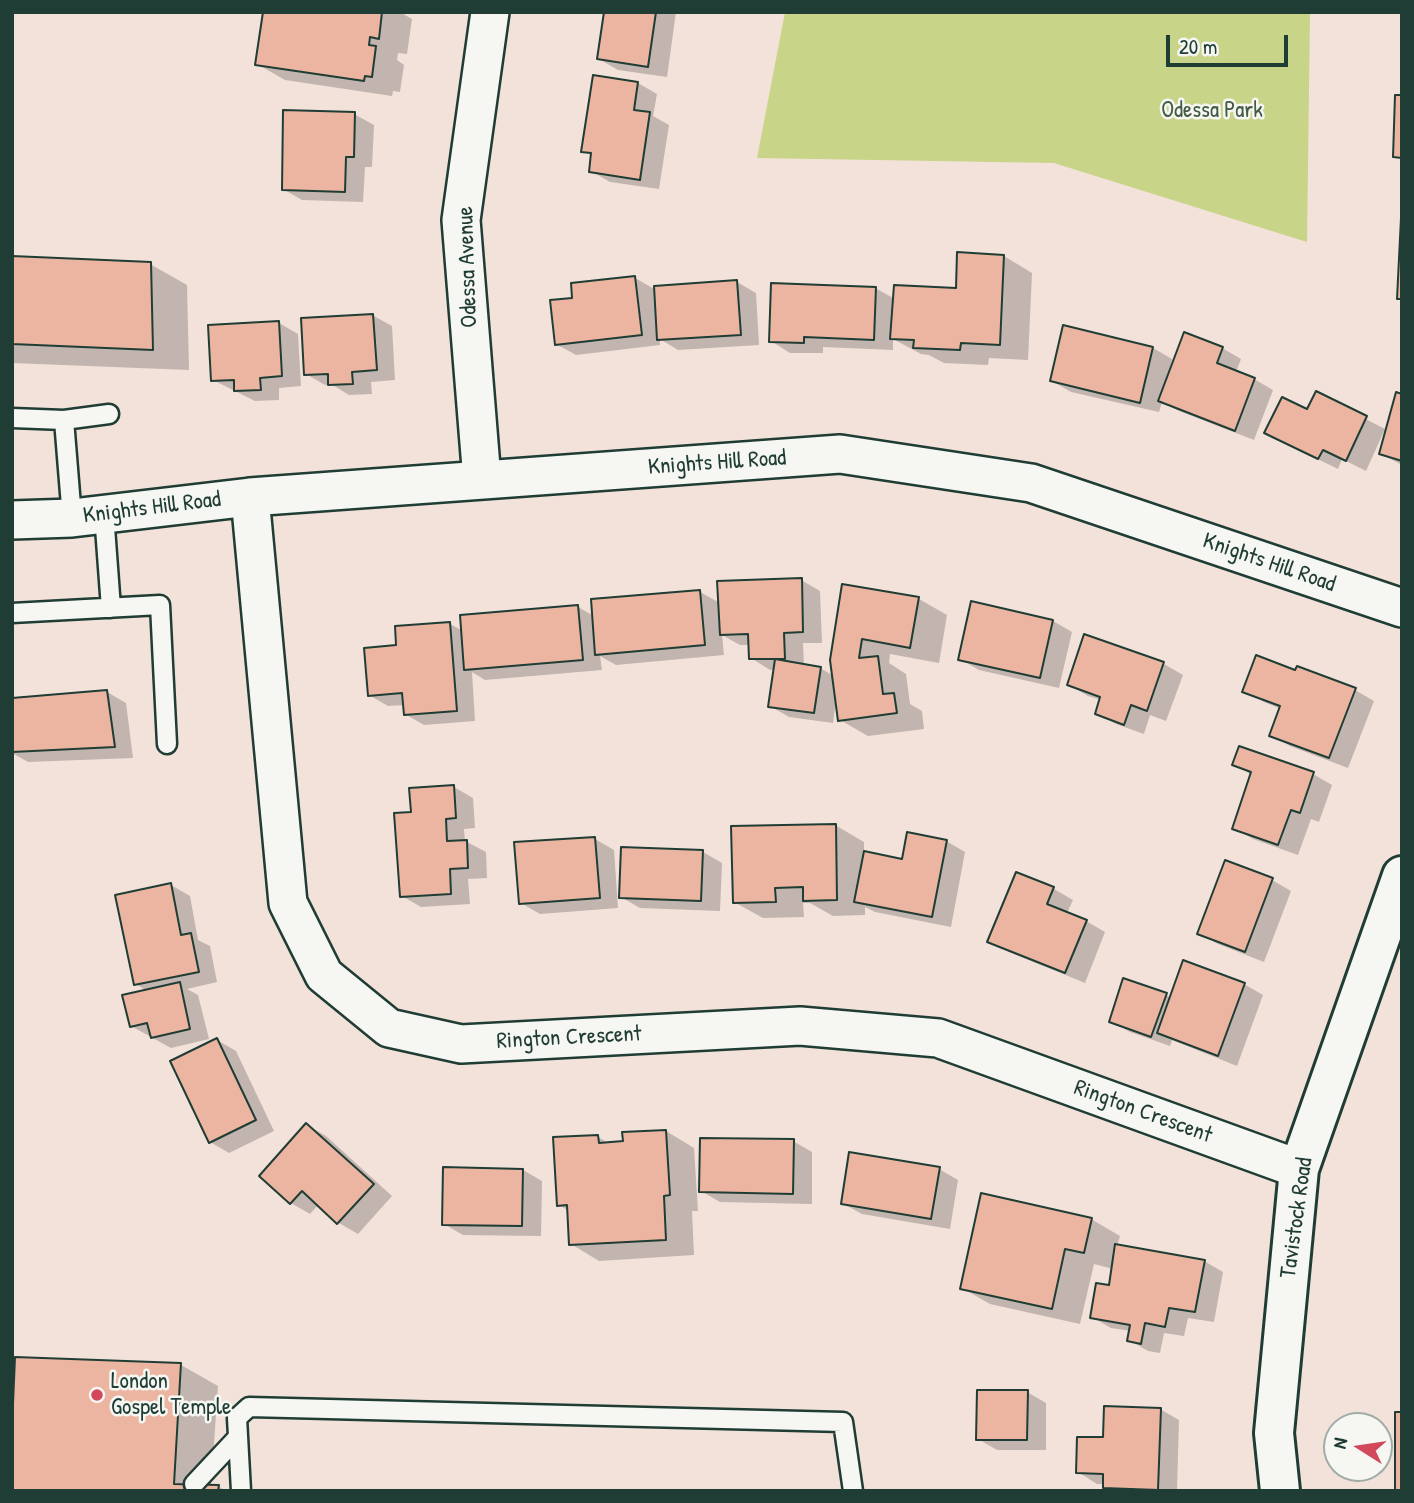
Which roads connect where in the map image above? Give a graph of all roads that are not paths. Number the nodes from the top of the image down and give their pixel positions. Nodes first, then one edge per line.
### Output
1 (490, 12) edge
2 (109, 414) dead end
3 (12, 418) edge
4 (64, 419) junction
5 (482, 480) junction
6 (250, 497) junction
7 (88, 516) junction
8 (12, 520) edge
9 (111, 608) junction
10 (1402, 608) edge
11 (12, 612) edge
12 (167, 744) dead end
13 (1402, 876) edge
14 (1298, 1169) junction
15 (238, 1437) junction
16 (194, 1484) dead end
17 (241, 1491) edge
18 (853, 1491) edge
19 (1280, 1491) edge

1 - 5 street, Odessa Avenue
2 - 4 lane
3 - 4 lane
4 - 7 lane
5 - 6 street, Knights Hill Road
5 - 10 street, Knights Hill Road
6 - 7 street, Knights Hill Road
6 - 14 street, Rington Crescent
7 - 8 street, Knights Hill Road
7 - 9 lane
9 - 11 lane
9 - 12 lane
13 - 14 street, Tavistock Road
14 - 19 street, Tavistock Road
15 - 16 lane
15 - 17 lane
15 - 18 lane

